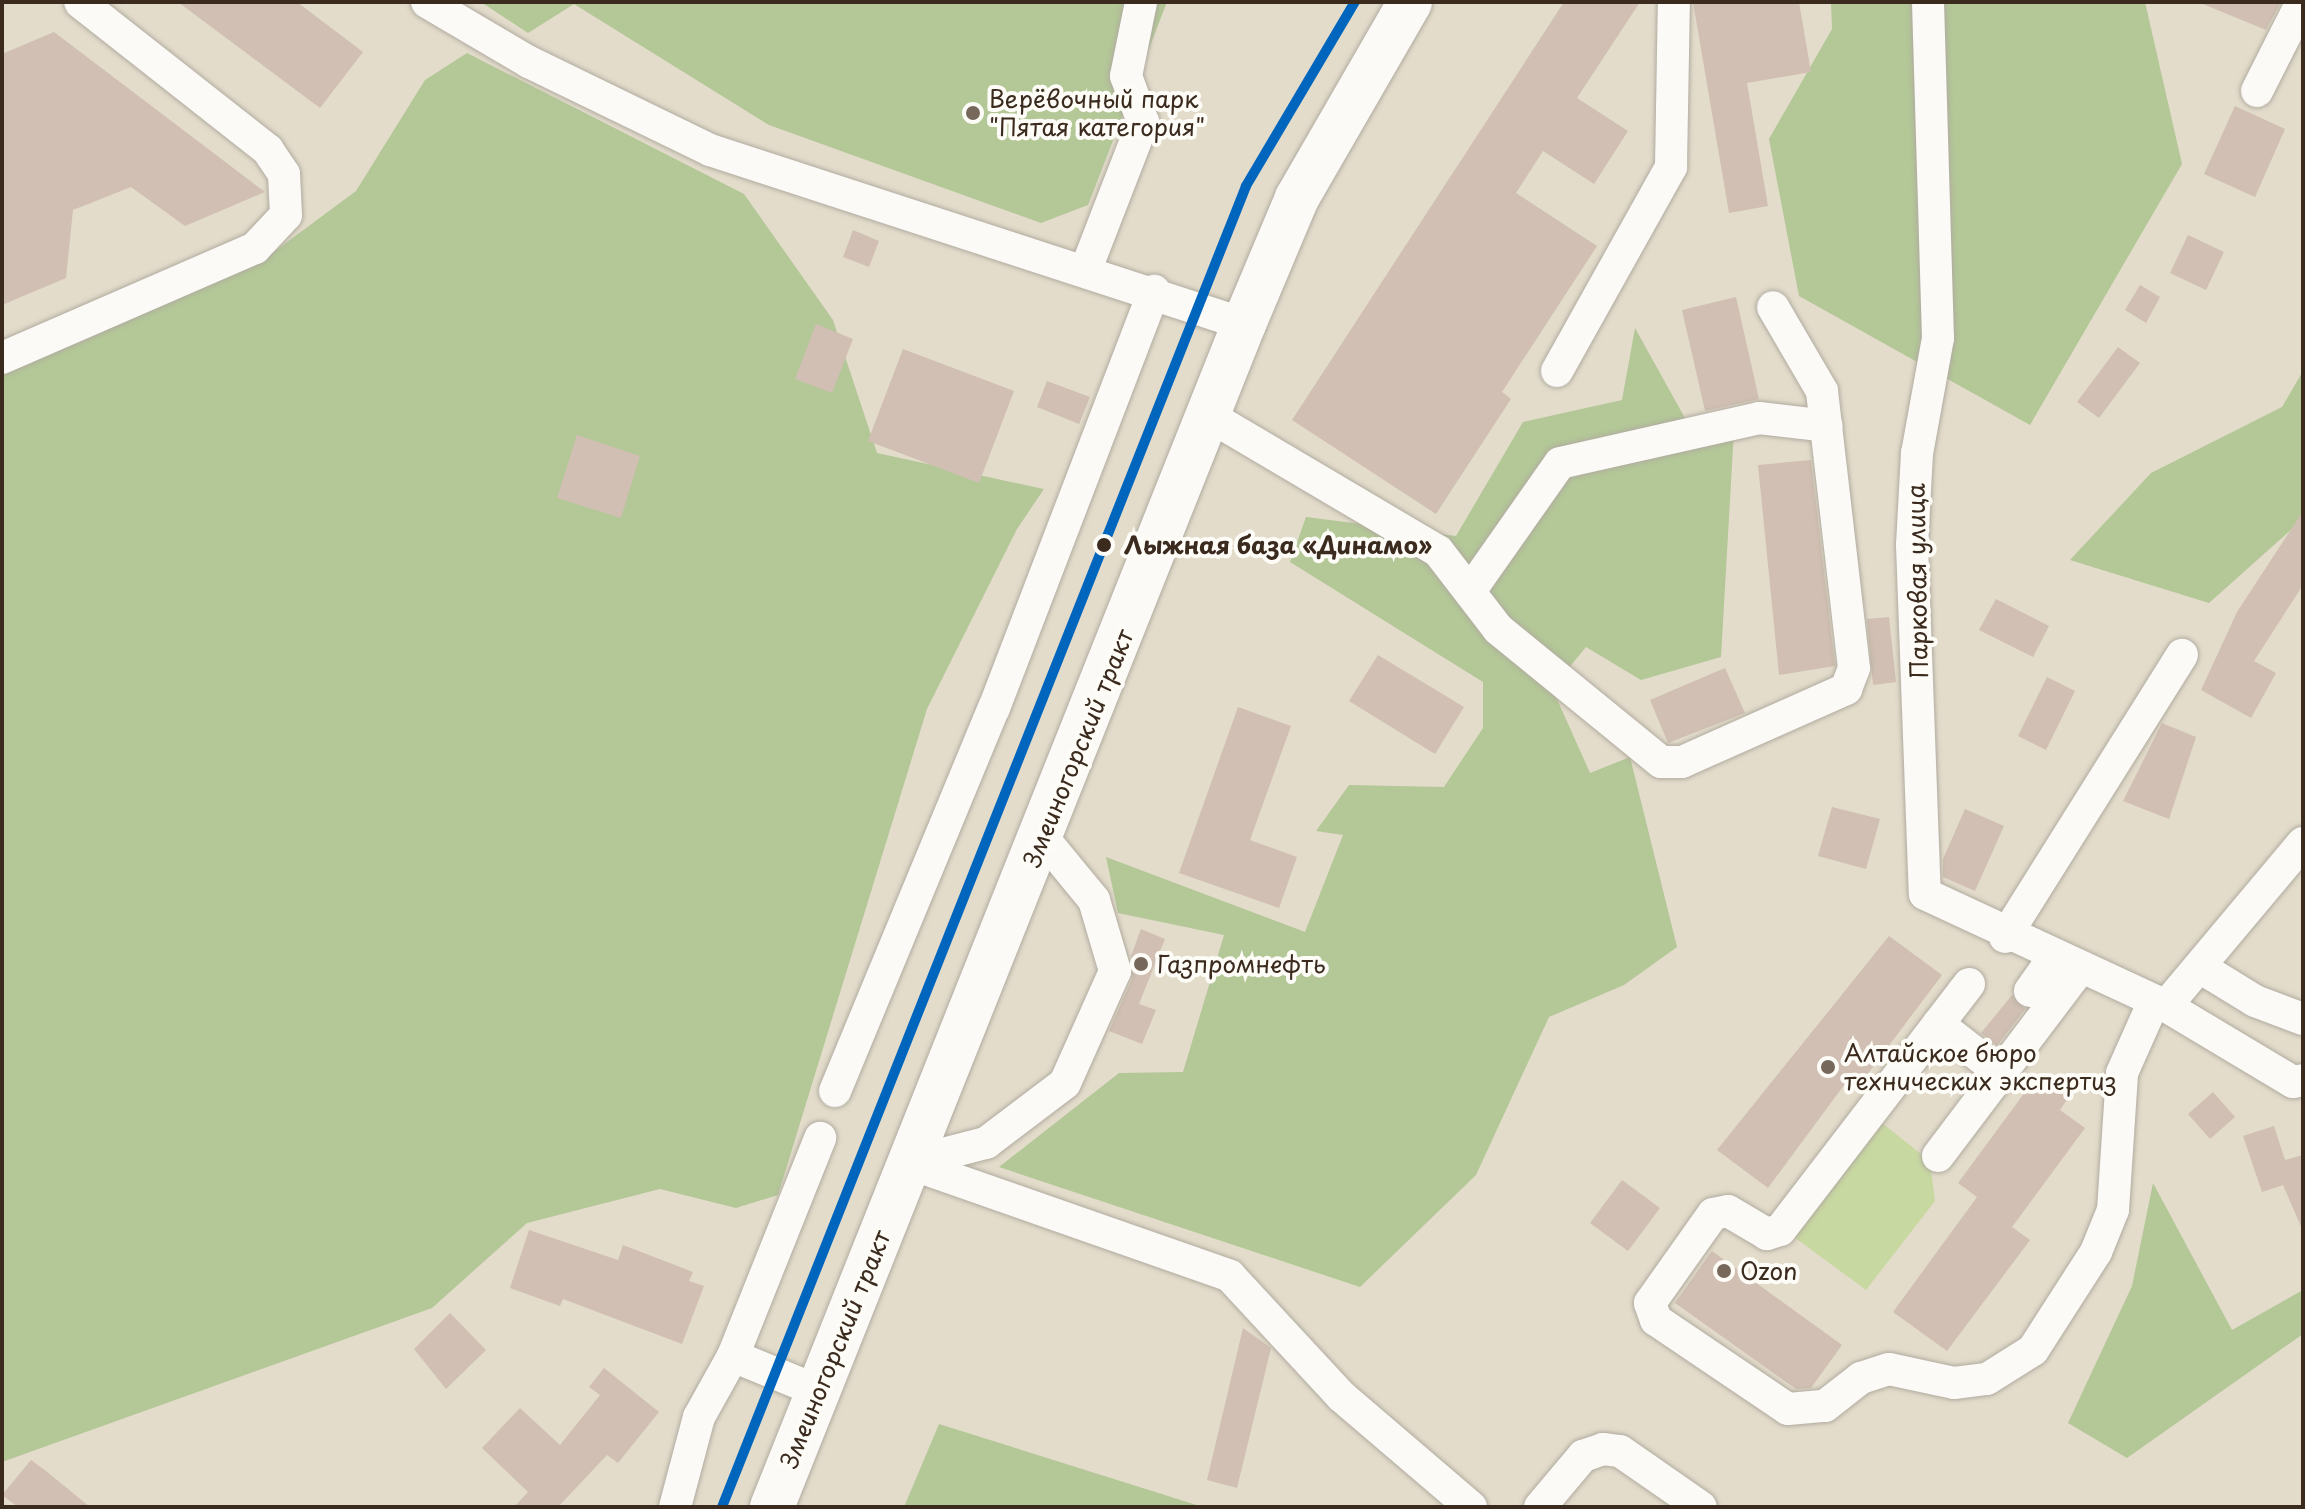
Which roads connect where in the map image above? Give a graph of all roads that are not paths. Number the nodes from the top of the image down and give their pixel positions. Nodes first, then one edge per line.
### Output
1 (80, 2) edge
2 (427, 2) edge
3 (1141, 2) edge
4 (1410, 2) edge
5 (1674, 2) edge
6 (1928, 2) edge
7 (2302, 2) edge
8 (2257, 91) dead end
9 (1086, 269) junction
10 (1154, 291) junction
11 (1773, 307) dead end
12 (1244, 324) junction
13 (2, 358) edge
14 (1557, 371) dead end
15 (1206, 414) junction
16 (1827, 426) junction
17 (1470, 591) junction
18 (2182, 655) dead end
19 (1043, 838) junction
20 (2303, 843) edge
21 (2005, 937) junction
22 (2067, 963) junction
23 (2203, 969) junction
24 (1969, 984) dead end
25 (2030, 991) dead end
26 (2160, 1003) junction
27 (2303, 1019) edge
28 (1938, 1024) junction
29 (2001, 1073) junction
30 (2303, 1080) edge
31 (835, 1091) dead end
32 (820, 1138) dead end
33 (1938, 1156) dead end
34 (908, 1163) junction
35 (733, 1356) junction
36 (818, 1391) junction
37 (1699, 1506) edge
38 (675, 1507) edge
39 (772, 1507) edge
40 (1471, 1507) edge
41 (1540, 1507) edge

1 - 13 street
2 - 9 street
3 - 9 street
4 - 12 highway, Змеиногорский тракт
5 - 14 street
6 - 21 street, Парковая улица
7 - 8 street
9 - 10 street
10 - 12 street
10 - 31 street
11 - 16 street
12 - 15 highway, Змеиногорский тракт
15 - 17 street
15 - 19 highway, Змеиногорский тракт
16 - 17 street
16 - 17 street
18 - 21 street
19 - 34 highway, Змеиногорский тракт
19 - 34 street
20 - 23 street
21 - 22 street, Парковая улица
22 - 25 street
22 - 26 street, Парковая улица
22 - 29 street
23 - 26 street
23 - 27 street
24 - 28 street
26 - 28 street
26 - 30 street, Парковая улица
28 - 29 street
29 - 33 street
32 - 35 street
34 - 36 highway, Змеиногорский тракт
34 - 40 street
35 - 36 street
35 - 38 street
36 - 39 highway, Змеиногорский тракт
37 - 41 street

